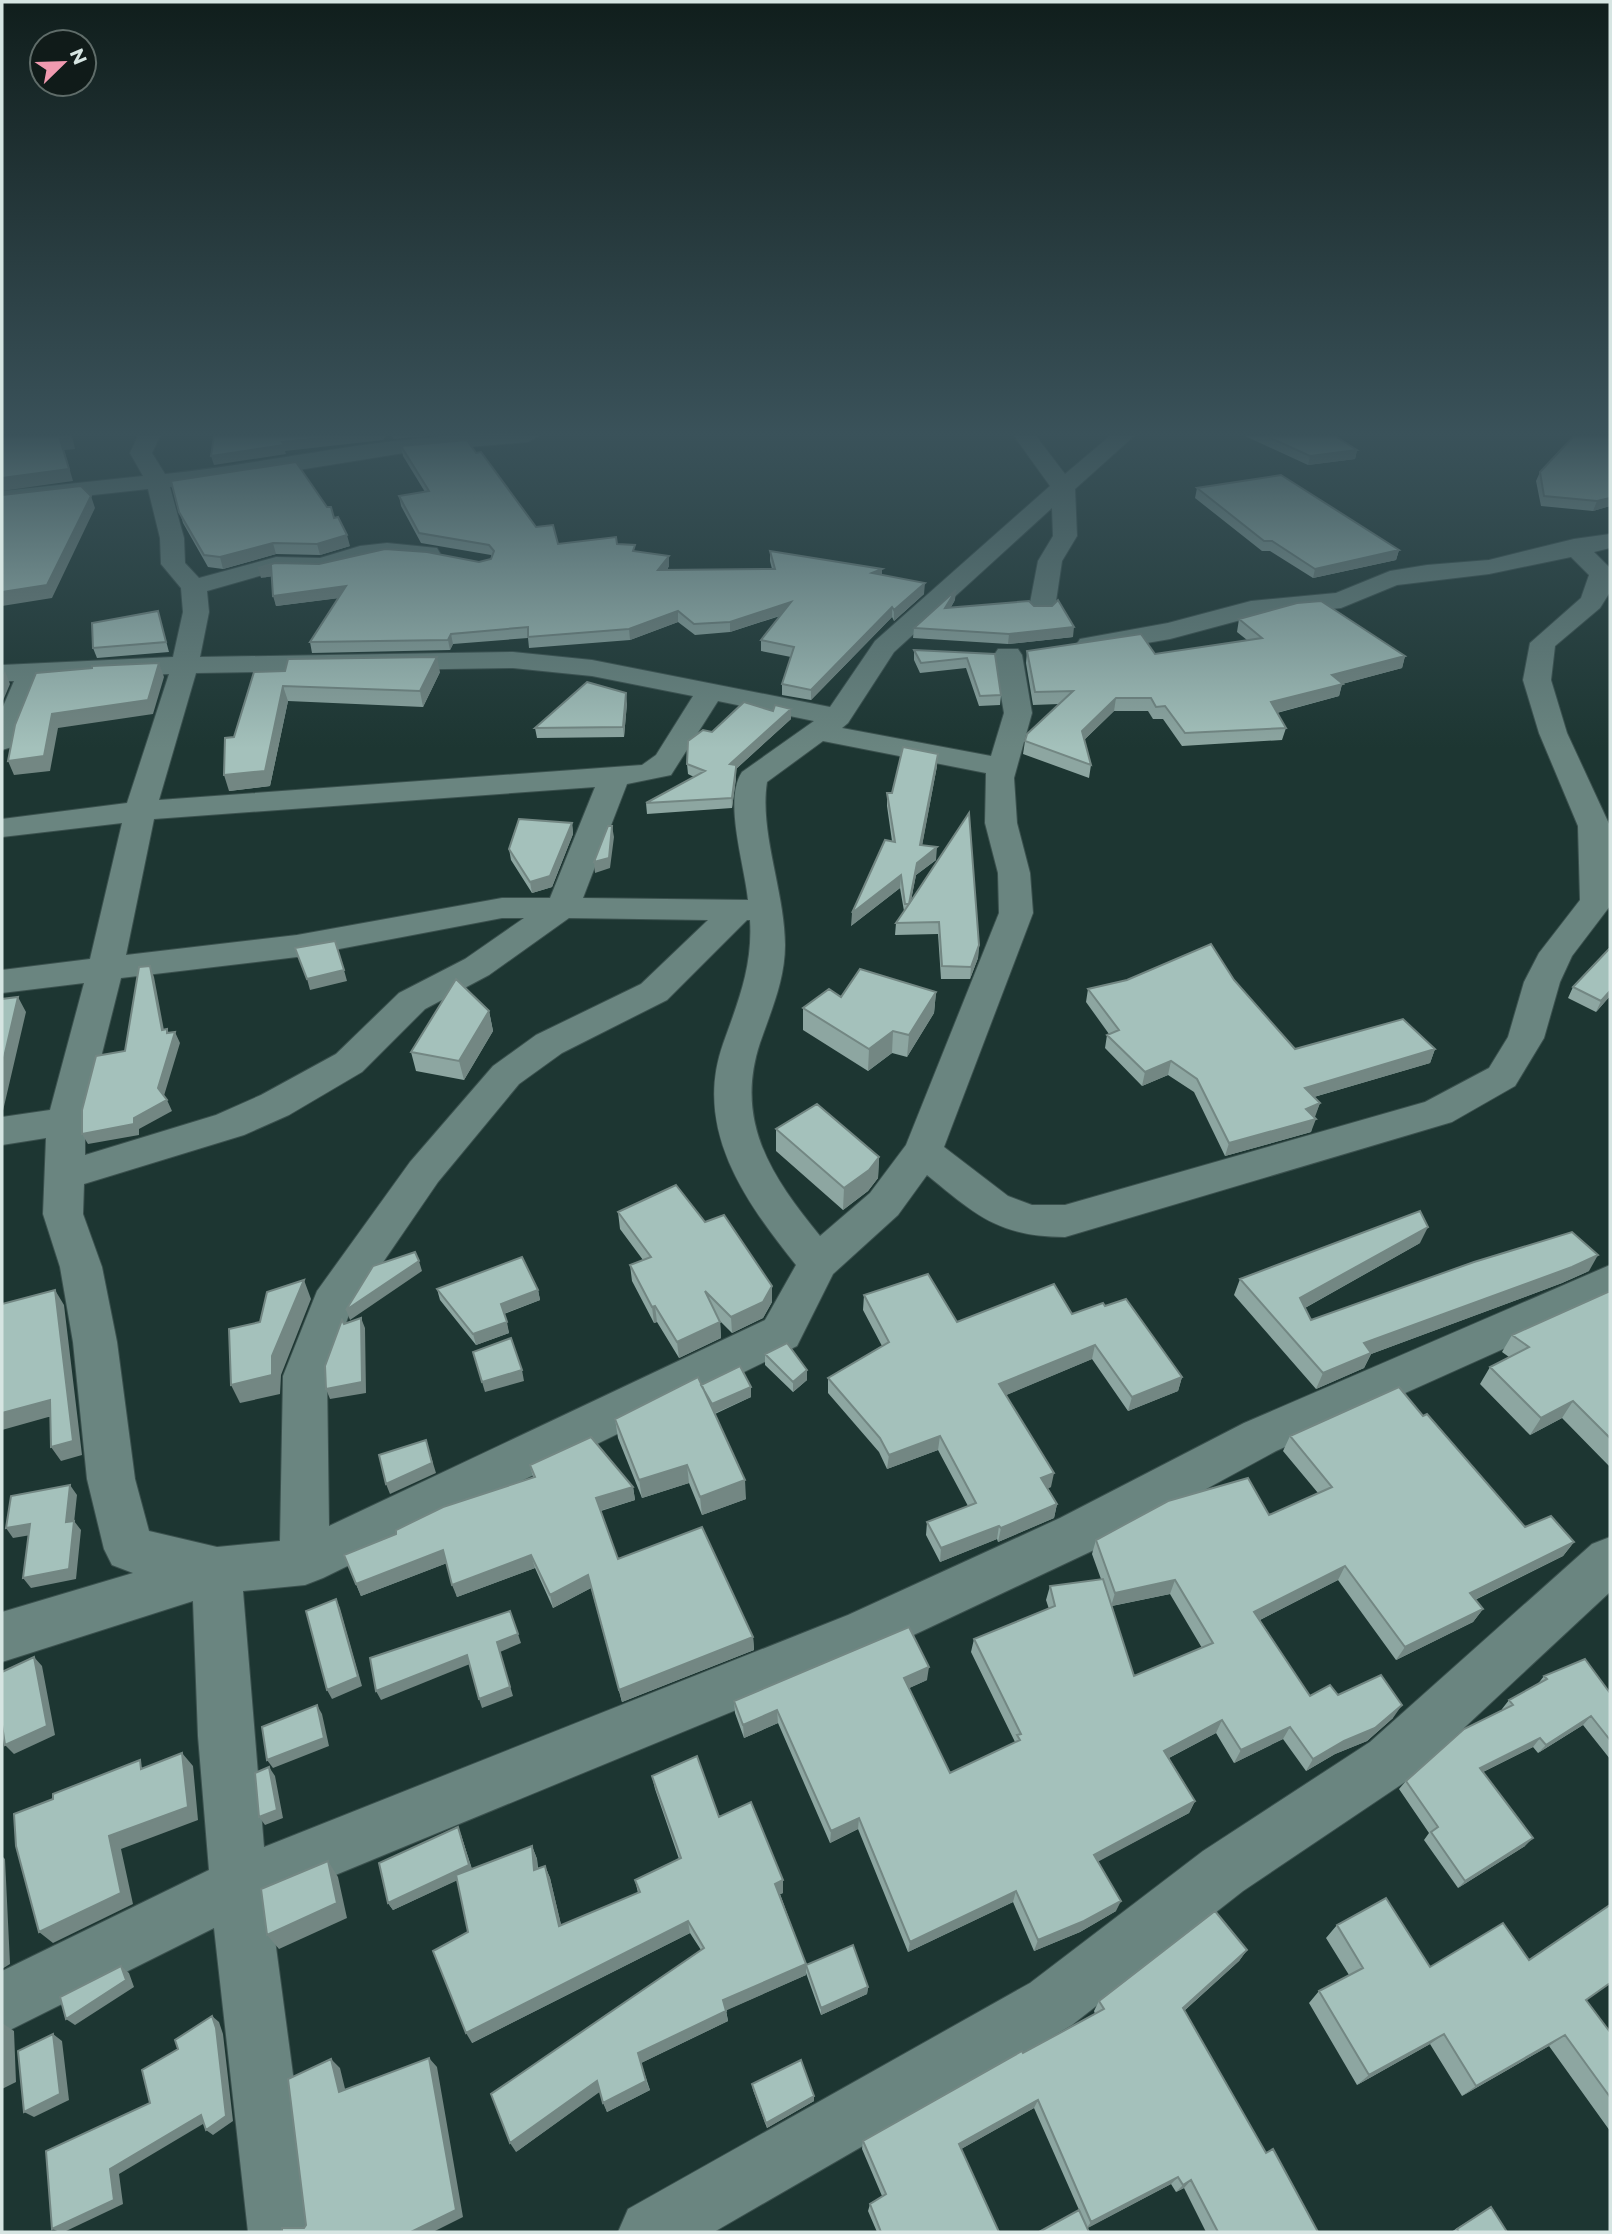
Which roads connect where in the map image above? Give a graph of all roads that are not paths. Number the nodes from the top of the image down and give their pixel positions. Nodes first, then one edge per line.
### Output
1 (172, 540) edge
2 (1003, 540) edge
3 (1062, 540) edge
4 (1610, 541) edge
5 (1574, 547) junction
6 (455, 558) edge
7 (194, 587) junction
8 (1042, 608) edge
9 (884, 647) junction
10 (917, 650) edge
11 (185, 665) junction
12 (32, 671) junction
13 (2, 673) edge
14 (709, 693) junction
15 (829, 724) junction
16 (2, 741) edge
17 (1002, 767) junction
18 (614, 778) junction
19 (140, 811) junction
20 (2, 828) edge
21 (562, 908) junction
22 (752, 910) junction
23 (105, 971) junction
24 (2, 981) edge
25 (66, 1121) junction
26 (2, 1131) edge
27 (923, 1151) junction
28 (66, 1175) junction
29 (818, 1263) junction
30 (1610, 1282) edge
31 (1610, 1560) edge
32 (305, 1562) junction
33 (217, 1570) junction
34 (2, 1637) edge
35 (238, 1886) junction
36 (2, 2004) edge
37 (281, 2232) edge
38 (651, 2232) edge

1 - 7 street
2 - 9 street
3 - 8 street
4 - 5 street
5 - 17 street
5 - 27 street
6 - 7 street
7 - 11 street
9 - 10 street
9 - 15 street
11 - 12 street
11 - 14 street
11 - 19 street
12 - 13 street
12 - 16 street
14 - 15 street
14 - 18 street
15 - 17 street
15 - 22 street
17 - 27 street
18 - 19 street
18 - 21 street
19 - 20 street
19 - 23 street
21 - 22 street
21 - 23 street
21 - 28 street
22 - 29 street
22 - 32 street
23 - 24 street
23 - 25 street
25 - 26 street
25 - 28 street
27 - 29 street
28 - 33 street
29 - 32 street
30 - 35 street
31 - 38 street
32 - 33 street
33 - 34 street
33 - 35 street
35 - 36 street
35 - 37 street

